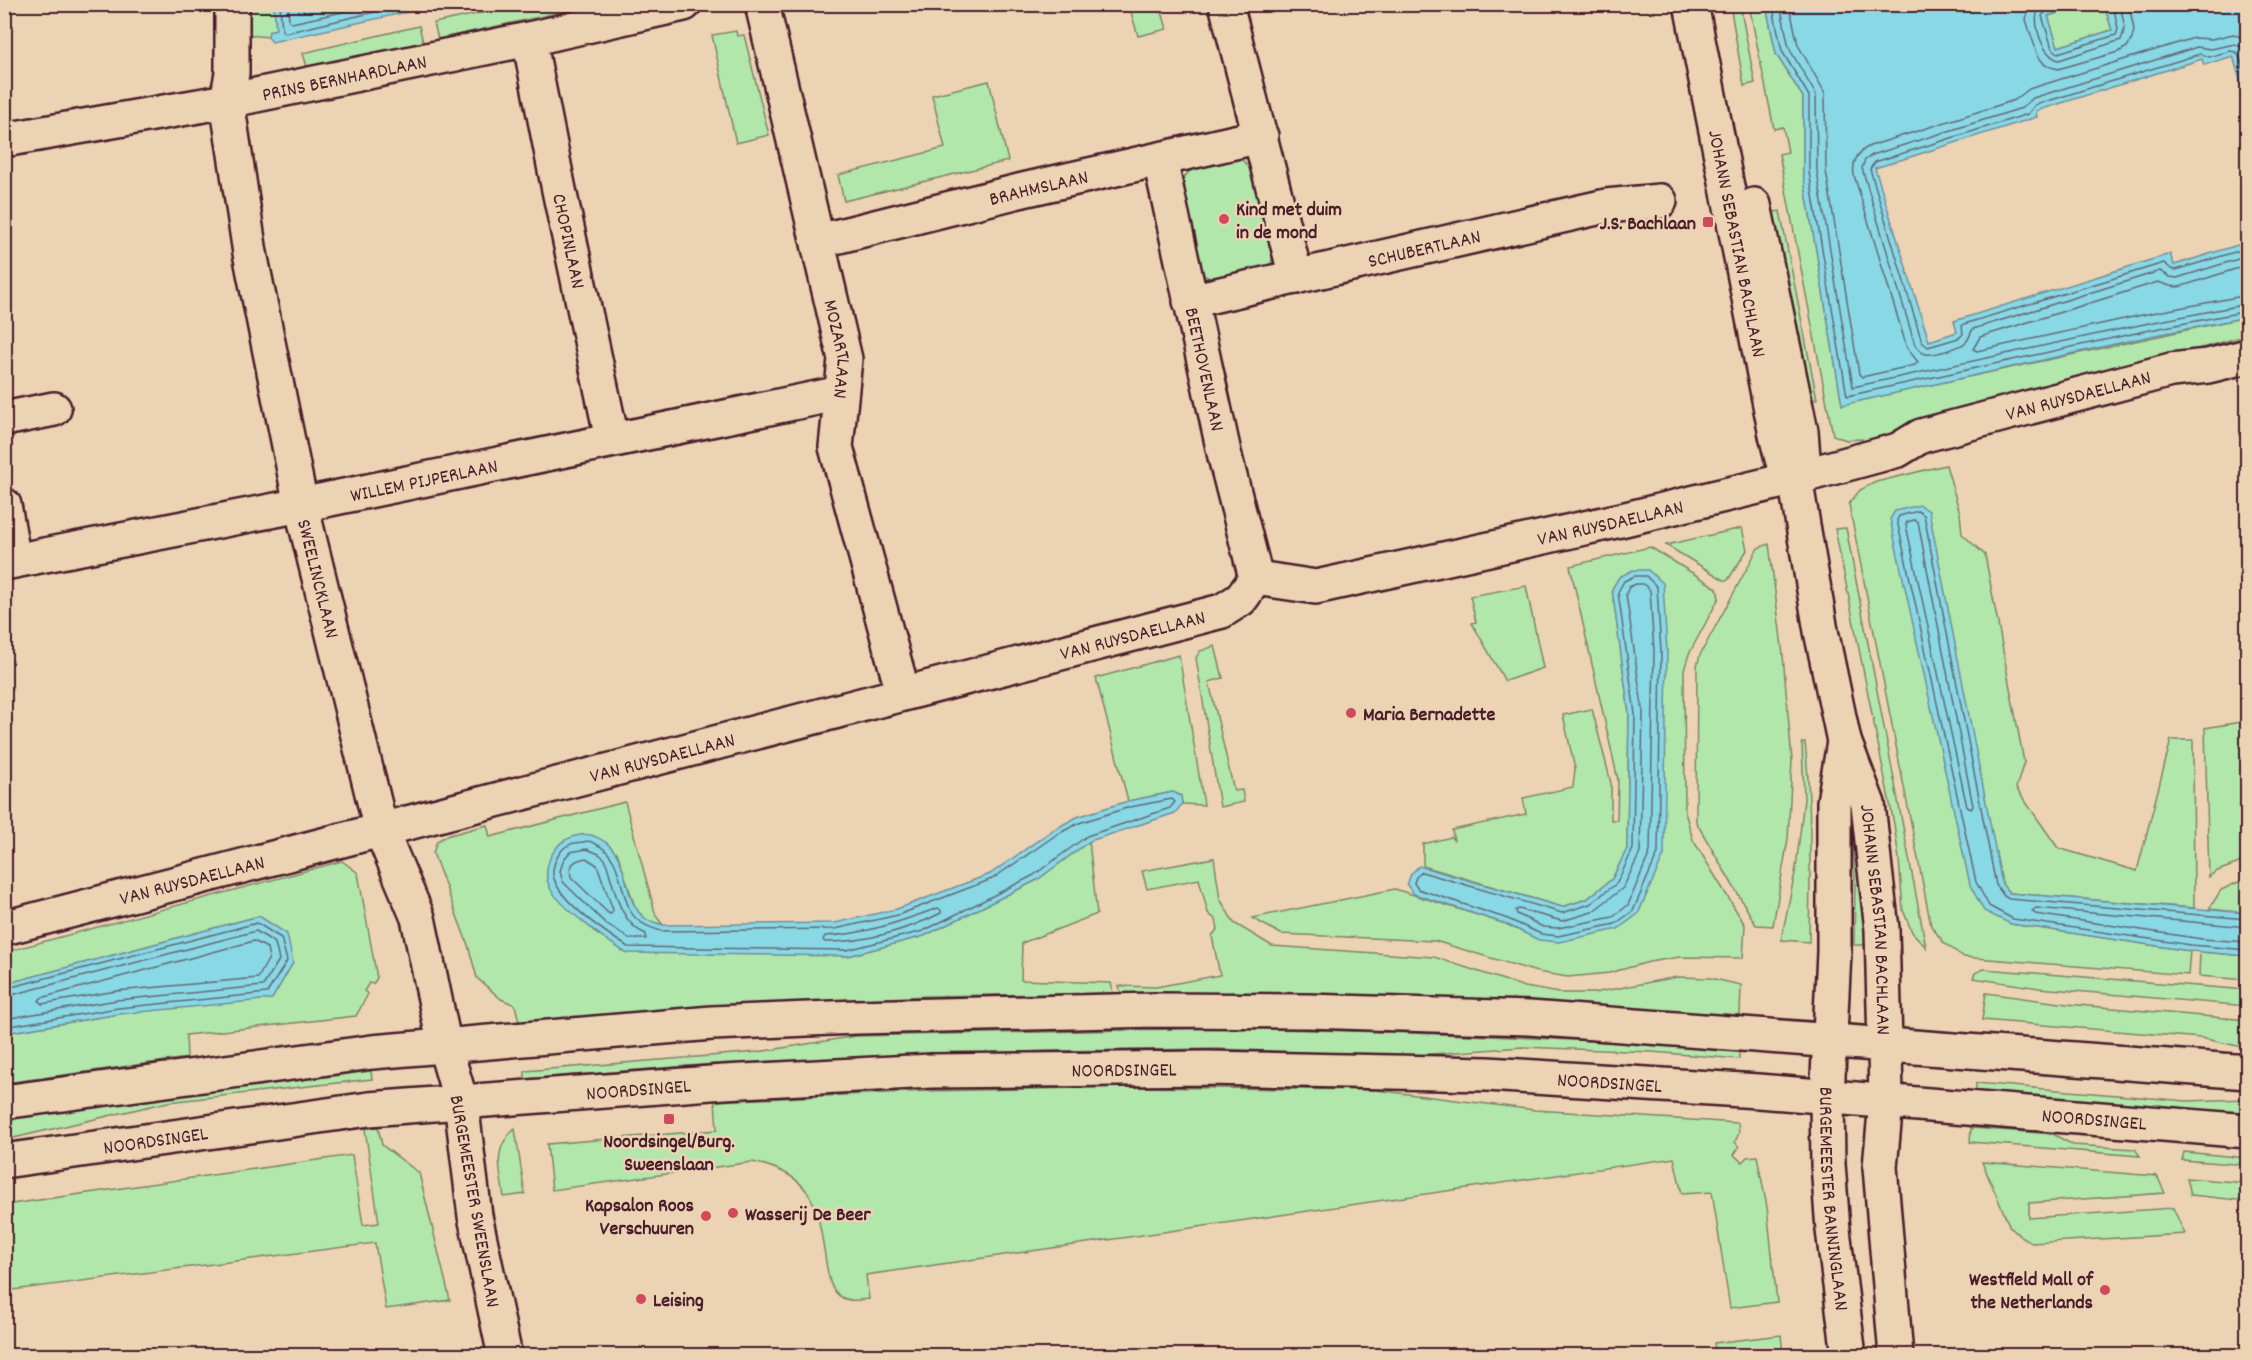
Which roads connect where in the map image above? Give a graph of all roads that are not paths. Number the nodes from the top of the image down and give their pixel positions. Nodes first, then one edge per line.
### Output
1 (232, 4) edge
2 (684, 4) edge
3 (762, 4) edge
4 (1227, 4) edge
5 (1691, 4) edge
6 (1713, 4) edge
7 (529, 39) junction
8 (227, 101) junction
9 (1261, 136) junction
10 (4, 140) edge
11 (1160, 160) junction
12 (1660, 201) dead end
13 (819, 242) junction
14 (1296, 277) junction
15 (1190, 301) junction
16 (2247, 356) edge
17 (841, 393) junction
18 (54, 409) dead end
19 (4, 419) edge
20 (612, 440) junction
21 (1795, 478) junction
22 (4, 505) edge
23 (301, 505) junction
24 (9, 562) edge
25 (1256, 578) junction
26 (903, 693) junction
27 (1844, 741) junction
28 (381, 830) junction
29 (4, 928) edge
30 (1830, 1041) junction
31 (1885, 1046) junction
32 (445, 1047) junction
33 (2247, 1072) edge
34 (1827, 1097) junction
35 (4, 1102) edge
36 (460, 1102) junction
37 (1886, 1102) junction
38 (2247, 1131) edge
39 (4, 1161) edge
40 (498, 1354) edge
41 (1849, 1356) edge
42 (1896, 1356) edge

1 - 8 street, SWEELINCKLAAN
2 - 7 street, PRINS BERNHARDLAAN
3 - 13 street, MOZARTLAAN
4 - 9 street
5 - 21 street, JOHANN SEBASTIAN BACHLAAN
6 - 21 street, JOHANN SEBASTIAN BACHLAAN
7 - 8 street, PRINS BERNHARDLAAN
7 - 20 street, CHOPINLAAN
8 - 10 street, PRINS BERNHARDLAAN
8 - 23 street, SWEELINCKLAAN
9 - 11 street, BRAHMSLAAN
9 - 14 street
11 - 13 street, BRAHMSLAAN
11 - 15 street, BEETHOVENLAAN
12 - 14 street, SCHUBERTLAAN
13 - 17 street, MOZARTLAAN
14 - 15 street, SCHUBERTLAAN
15 - 25 street, BEETHOVENLAAN
16 - 21 street, VAN RUYSDAELLAAN
17 - 20 street, WILLEM PIJPERLAAN
17 - 26 street, MOZARTLAAN
18 - 19 street
20 - 23 street, WILLEM PIJPERLAAN
21 - 25 street, VAN RUYSDAELLAAN
21 - 27 street, JOHANN SEBASTIAN BACHLAAN
22 - 24 street
23 - 24 street, WILLEM PIJPERLAAN
23 - 28 street, SWEELINCKLAAN
25 - 26 street, VAN RUYSDAELLAAN
26 - 28 street, VAN RUYSDAELLAAN
27 - 30 street, JOHANN SEBASTIAN BACHLAAN
27 - 31 street, JOHANN SEBASTIAN BACHLAAN
28 - 29 street, VAN RUYSDAELLAAN
28 - 32 street, SWEELINCKLAAN
30 - 31 street
30 - 32 street
30 - 34 street, BURGEMEESTER BANNINGLAAN
31 - 33 street
31 - 37 street, JOHANN SEBASTIAN BACHLAAN
32 - 35 street
32 - 36 street, BURGEMEESTER SWEENSLAAN
34 - 36 street, NOORDSINGEL
34 - 37 street, NOORDSINGEL
34 - 41 street, BURGEMEESTER BANNINGLAAN
36 - 39 street, NOORDSINGEL
36 - 40 street, BURGEMEESTER SWEENSLAAN
37 - 38 street, NOORDSINGEL
37 - 42 street

